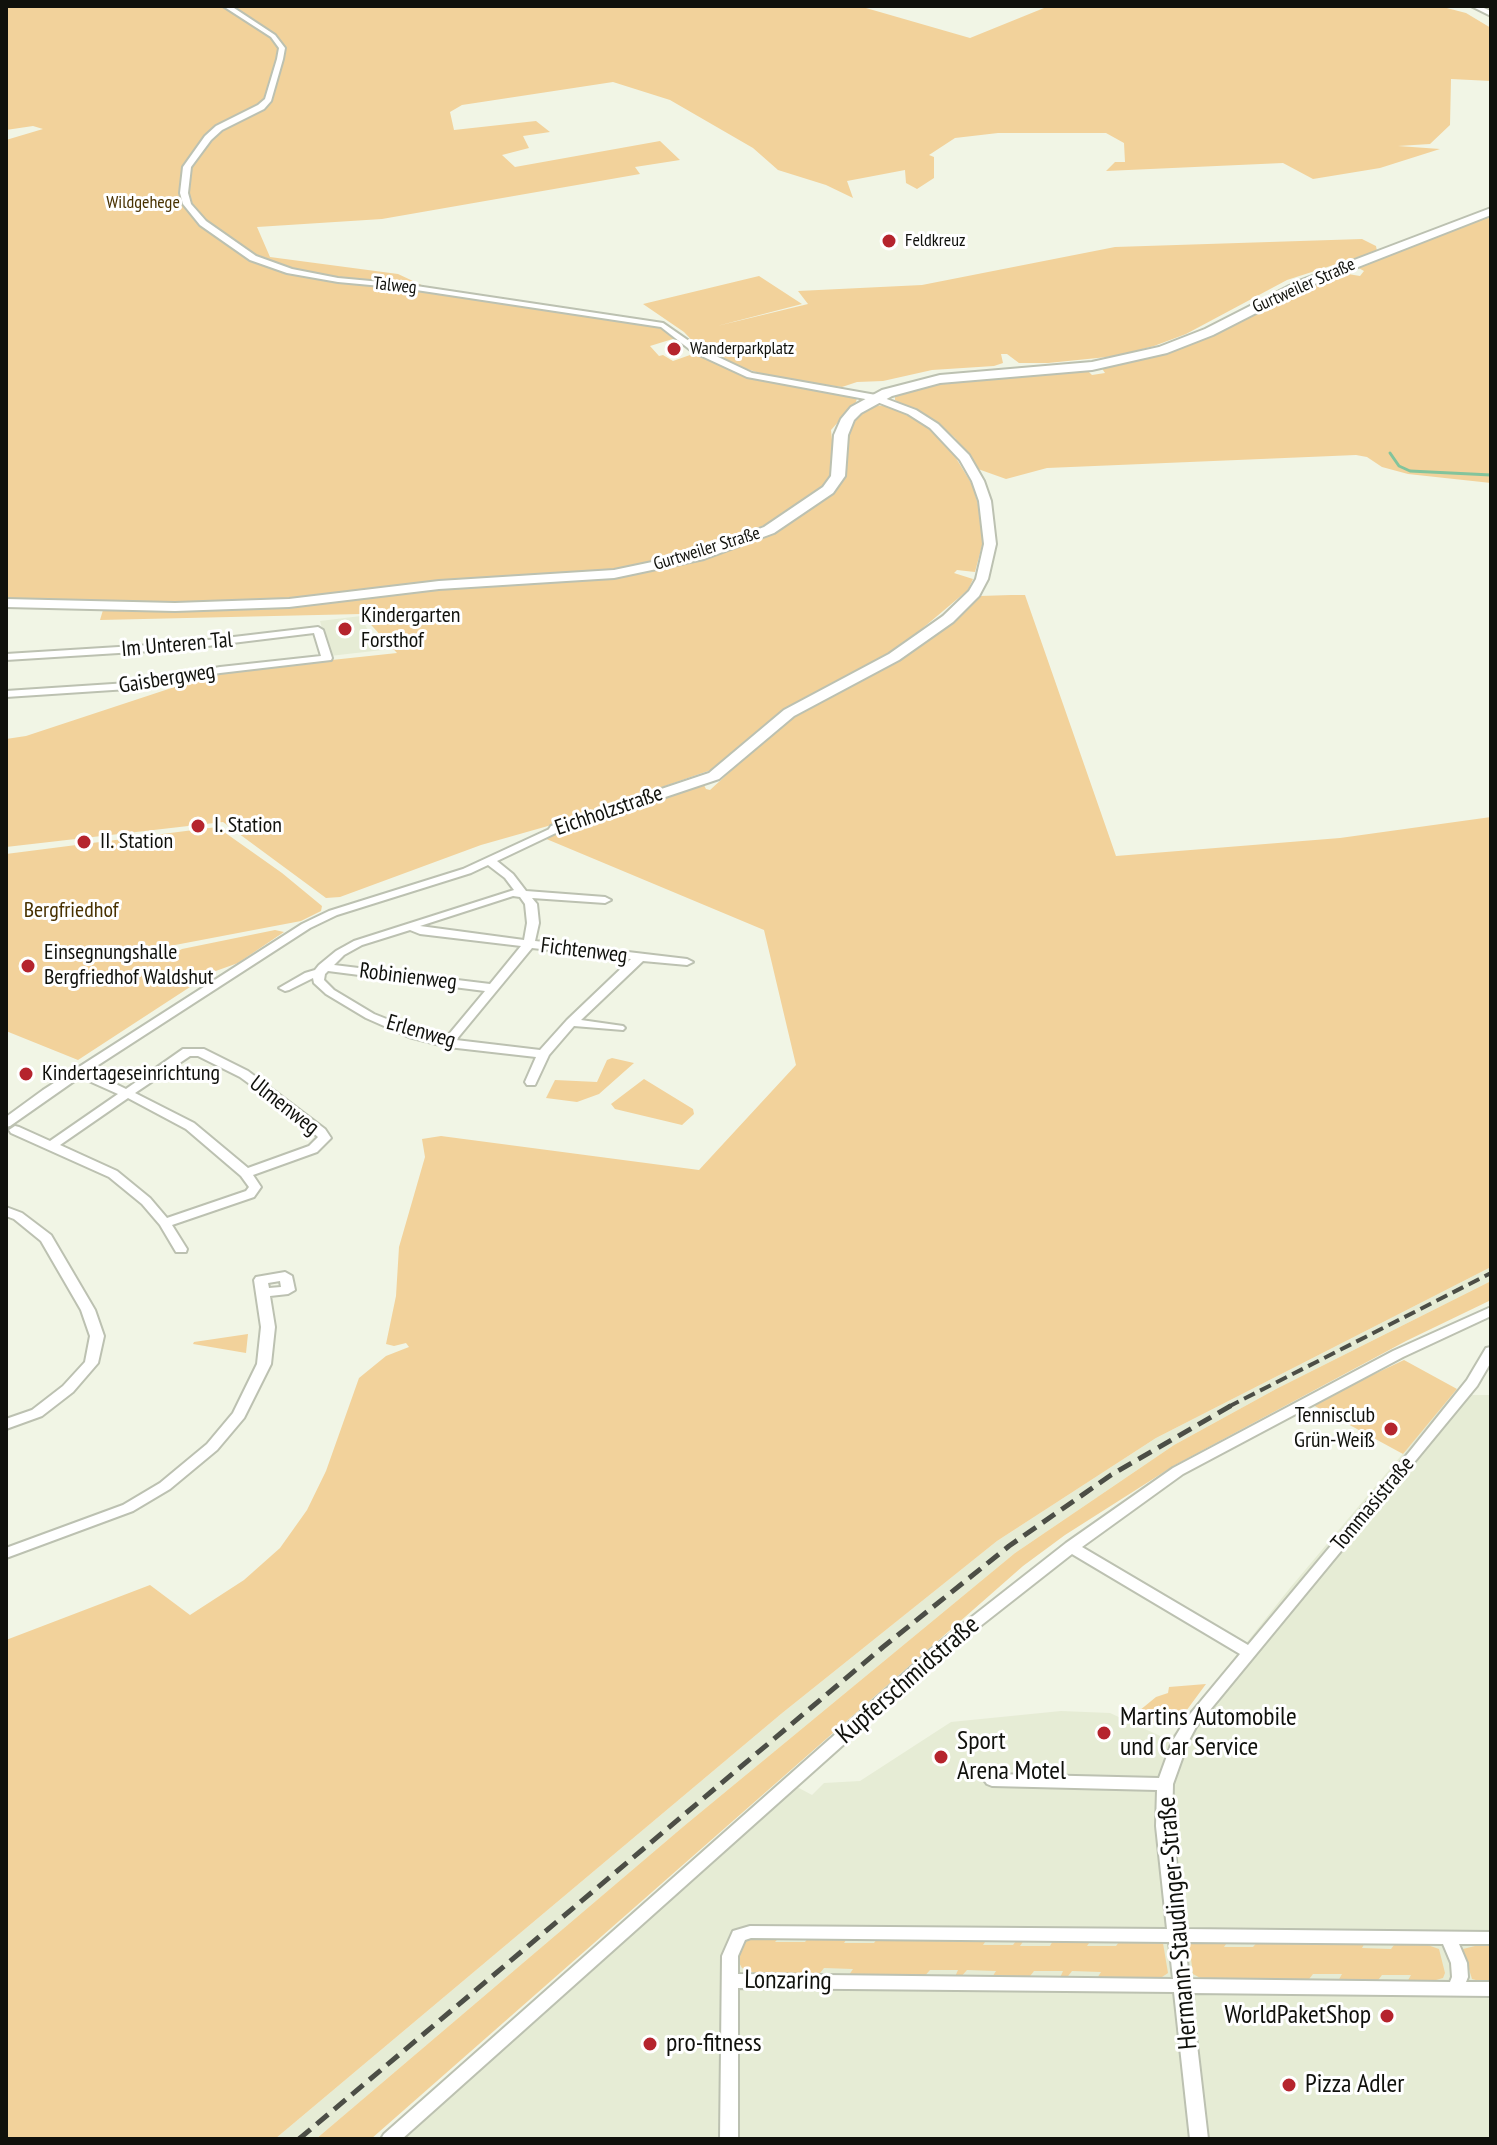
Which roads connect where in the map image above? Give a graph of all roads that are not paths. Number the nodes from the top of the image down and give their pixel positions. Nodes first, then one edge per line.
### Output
1 (226, 6) edge
2 (1474, 6) edge
3 (1491, 14) edge
4 (1491, 211) edge
5 (876, 398) junction
6 (6, 603) edge
7 (6, 657) edge
8 (327, 658) joint
9 (6, 694) edge
10 (556, 829) joint
11 (490, 861) junction
12 (522, 892) junction
13 (605, 900) dead end
14 (411, 926) junction
15 (529, 944) junction
16 (640, 957) junction
17 (687, 962) dead end
18 (321, 970) junction
19 (285, 988) dead end
20 (492, 988) junction
21 (571, 1022) junction
22 (619, 1028) dead end
23 (448, 1043) junction
24 (543, 1054) junction
25 (80, 1072) junction
26 (531, 1082) dead end
27 (124, 1092) junction
28 (10, 1127) edge
29 (52, 1145) junction
30 (246, 1173) junction
31 (6, 1211) edge
32 (165, 1223) junction
33 (181, 1249) dead end
34 (264, 1293) dead end
35 (1491, 1311) edge
36 (1491, 1351) edge
37 (6, 1424) edge
38 (1071, 1547) junction
39 (6, 1553) edge
40 (1250, 1653) junction
41 (992, 1780) dead end
42 (1165, 1784) junction
43 (1176, 1934) junction
44 (1448, 1938) junction
45 (1491, 1938) edge
46 (732, 1981) junction
47 (1181, 1986) junction
48 (1456, 1988) junction
49 (1491, 1989) edge
50 (390, 2139) edge
51 (729, 2139) edge
52 (1199, 2139) edge

1 - 5 street, Talweg
2 - 3 street
4 - 5 main road, Gurtweiler Straße
5 - 6 main road, Gurtweiler Straße
5 - 10 street, Eichholzstraße
7 - 8 street, Im Unteren Tal
8 - 9 street, Gaisbergweg
10 - 11 street, Eichholzstraße
11 - 12 street
11 - 25 street, Eichholzstraße
12 - 13 street
12 - 14 street
12 - 15 street
14 - 15 street
14 - 18 street
15 - 16 street, Fichtenweg
15 - 20 street, Robinienweg
16 - 17 street, Fichtenweg
16 - 21 street, Fichtenweg
18 - 19 street
18 - 20 street, Robinienweg
18 - 23 street, Erlenweg
20 - 23 street, Robinienweg
21 - 22 street
21 - 24 street, Fichtenweg
23 - 24 street, Erlenweg
24 - 26 street, Fichtenweg
25 - 27 street
25 - 28 street, Eichholzstraße
27 - 29 street, Ulmenweg
27 - 30 street
27 - 30 street, Ulmenweg
28 - 29 street
29 - 32 street
30 - 32 street
31 - 37 street
32 - 33 street
34 - 39 street
35 - 38 street, Kupferschmidstraße
36 - 40 street, Tommasistraße
38 - 40 street
38 - 50 street, Kupferschmidstraße
40 - 42 street, Tommasistraße
41 - 42 street, Hermann-Staudinger-Straße
42 - 43 street, Hermann-Staudinger-Straße
43 - 44 street, Lonzaring
43 - 46 street, Lonzaring
43 - 47 street, Hermann-Staudinger-Straße
44 - 45 street, Lonzaring
44 - 48 street
46 - 47 street, Lonzaring
46 - 51 street
47 - 48 street, Lonzaring
47 - 52 street, Hermann-Staudinger-Straße
48 - 49 street, Lonzaring

